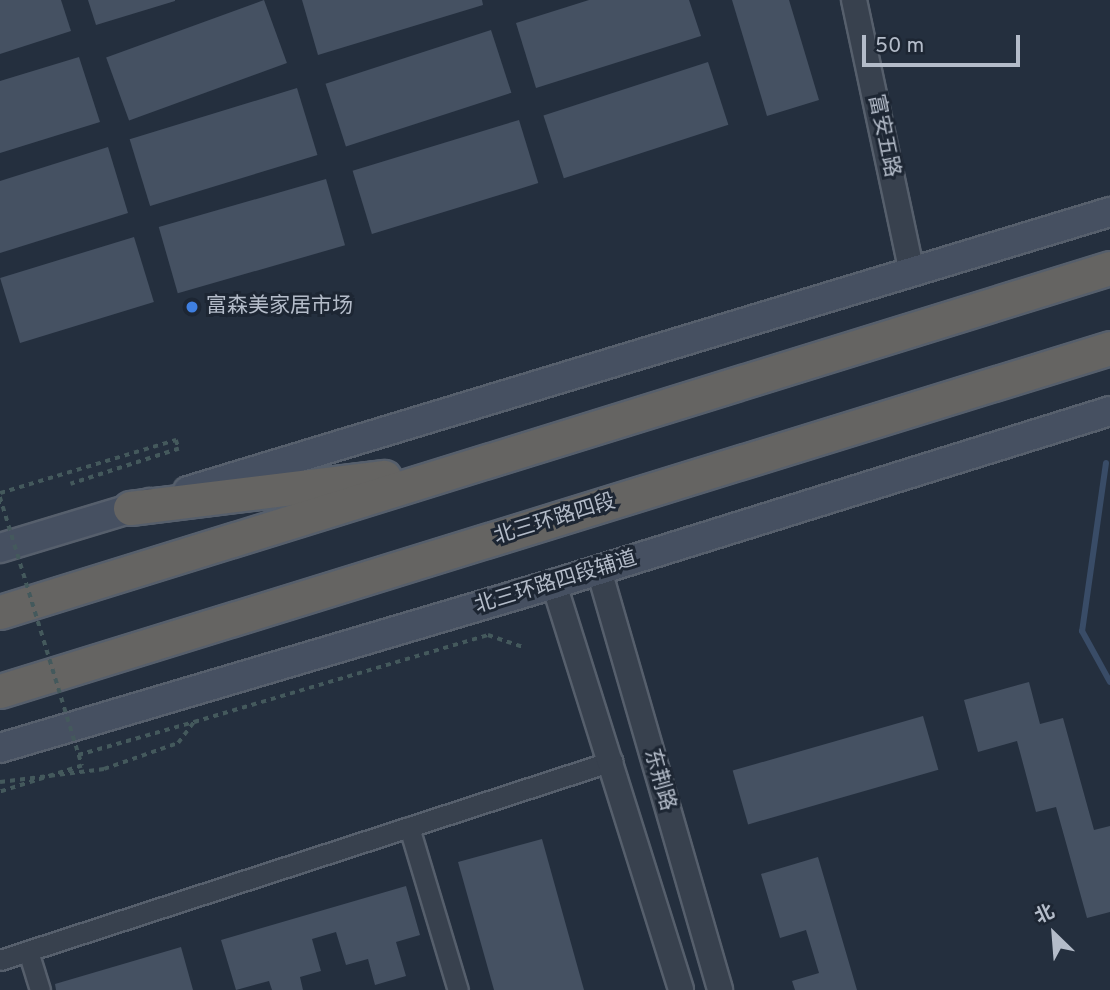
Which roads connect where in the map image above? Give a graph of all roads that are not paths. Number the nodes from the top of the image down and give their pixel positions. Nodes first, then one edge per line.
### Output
1 (854, 0) edge
2 (1110, 212) edge
3 (1110, 268) edge
4 (912, 272) junction
5 (1110, 348) edge
6 (1110, 411) edge
7 (470, 466) junction
8 (130, 508) junction
9 (0, 548) edge
10 (599, 570) junction
11 (554, 584) junction
12 (0, 612) edge
13 (0, 691) edge
14 (0, 748) edge
15 (612, 761) junction
16 (409, 827) junction
17 (28, 951) junction
18 (0, 960) edge
19 (40, 990) edge
20 (458, 990) edge
21 (681, 990) edge
22 (720, 990) edge

1 - 4 street, 富安五路
2 - 4 main road
3 - 7 highway
4 - 8 main road
5 - 13 highway, 北三环路四段
6 - 10 main road, 北三环路四段辅道
7 - 8 highway
7 - 12 highway
8 - 9 main road
10 - 11 main road, 北三环路四段辅道
10 - 22 street, 东荆路
11 - 14 main road, 北三环路四段辅道
11 - 15 street, 东荆路
15 - 16 street
15 - 21 street, 东荆路
16 - 17 street
16 - 20 street
17 - 18 street
17 - 19 street

